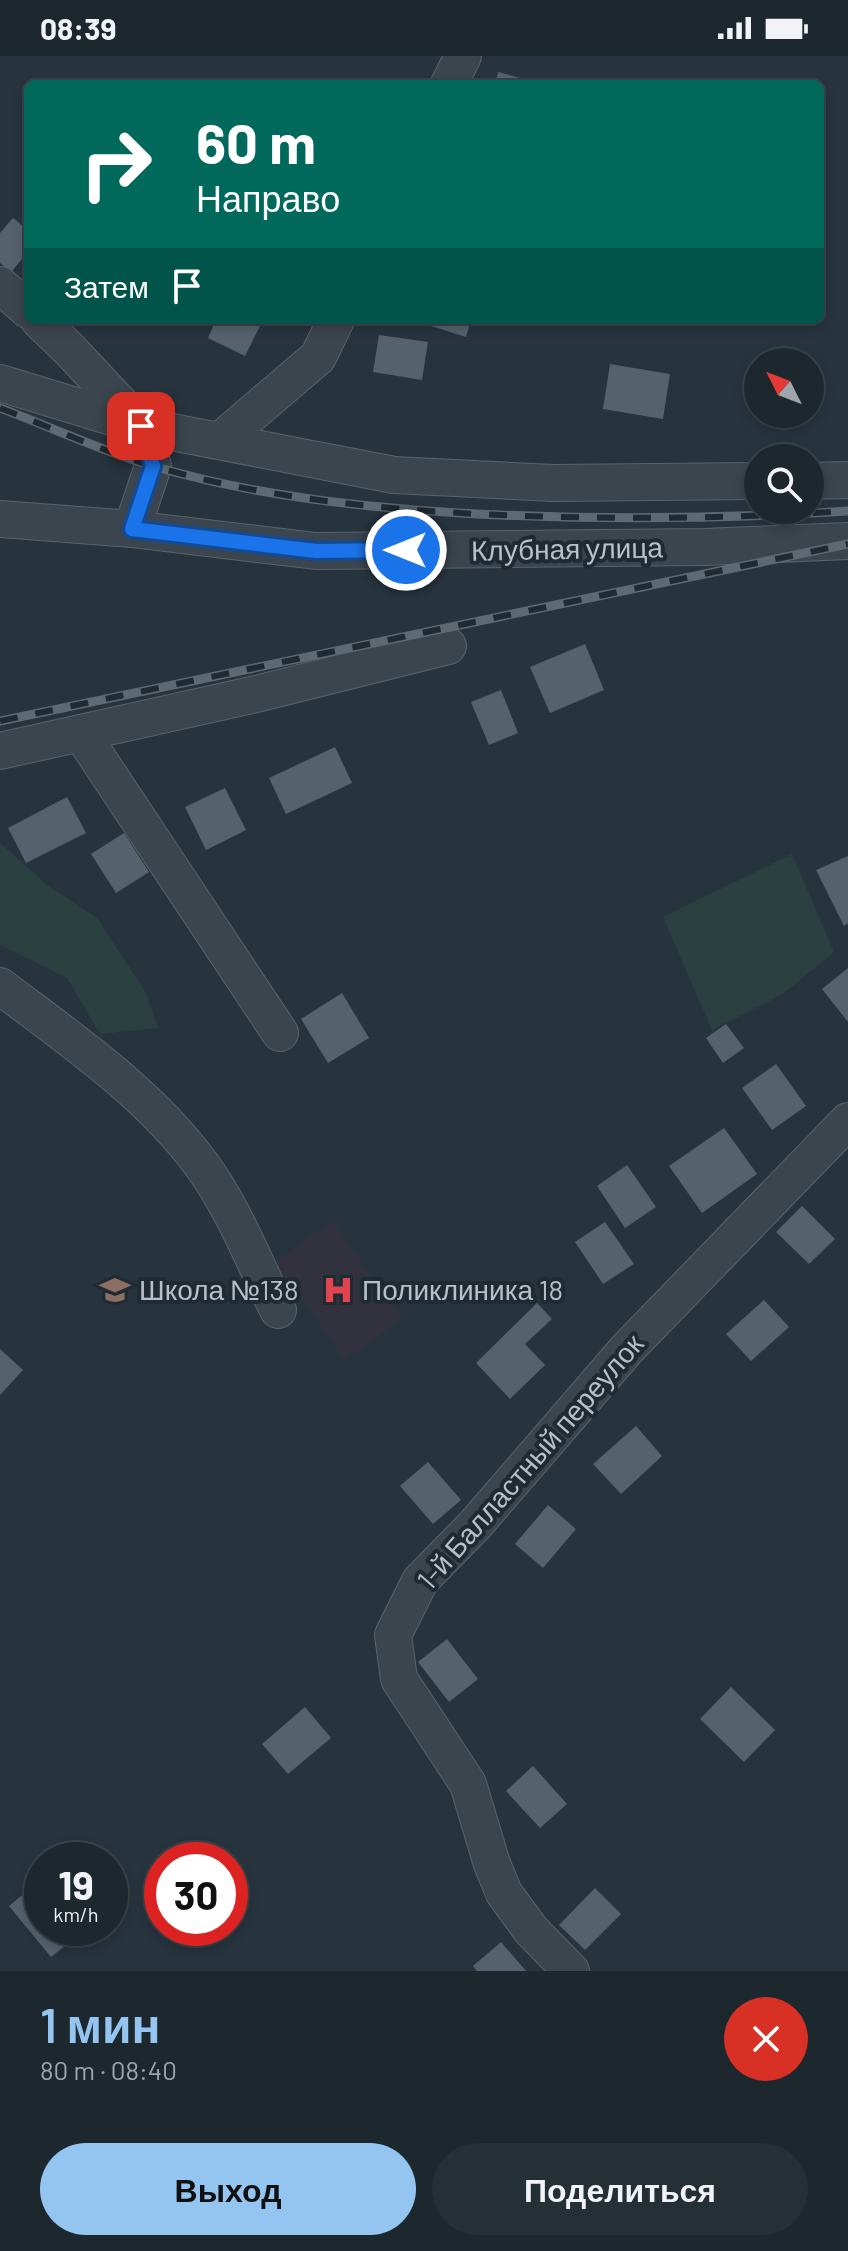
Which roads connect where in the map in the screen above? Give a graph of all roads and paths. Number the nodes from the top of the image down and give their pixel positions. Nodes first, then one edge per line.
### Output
1 (463, 56) edge
2 (451, 80) edge
3 (0, 285) edge
4 (24, 306) edge
5 (43, 324) edge
6 (334, 324) edge
7 (0, 383) edge
8 (141, 426) junction
9 (221, 440) junction
10 (848, 480) edge
11 (744, 481) edge
12 (824, 481) edge
13 (0, 519) edge
14 (132, 529) junction
15 (848, 541) edge
16 (448, 646) dead end
17 (81, 733) junction
18 (0, 751) edge
19 (0, 986) edge
20 (280, 1033) dead end
21 (848, 1121) edge
22 (278, 1310) dead end
23 (571, 1971) edge

1 - 2 street
3 - 4 street
5 - 8 street
6 - 9 street
7 - 8 street
8 - 9 street
8 - 14 street
9 - 11 street
10 - 12 street
13 - 14 street, Клубная улица
14 - 15 street, Клубная улица
16 - 17 street
17 - 18 street
17 - 20 street
19 - 22 street
21 - 23 street, 1-й Балластный переулок

